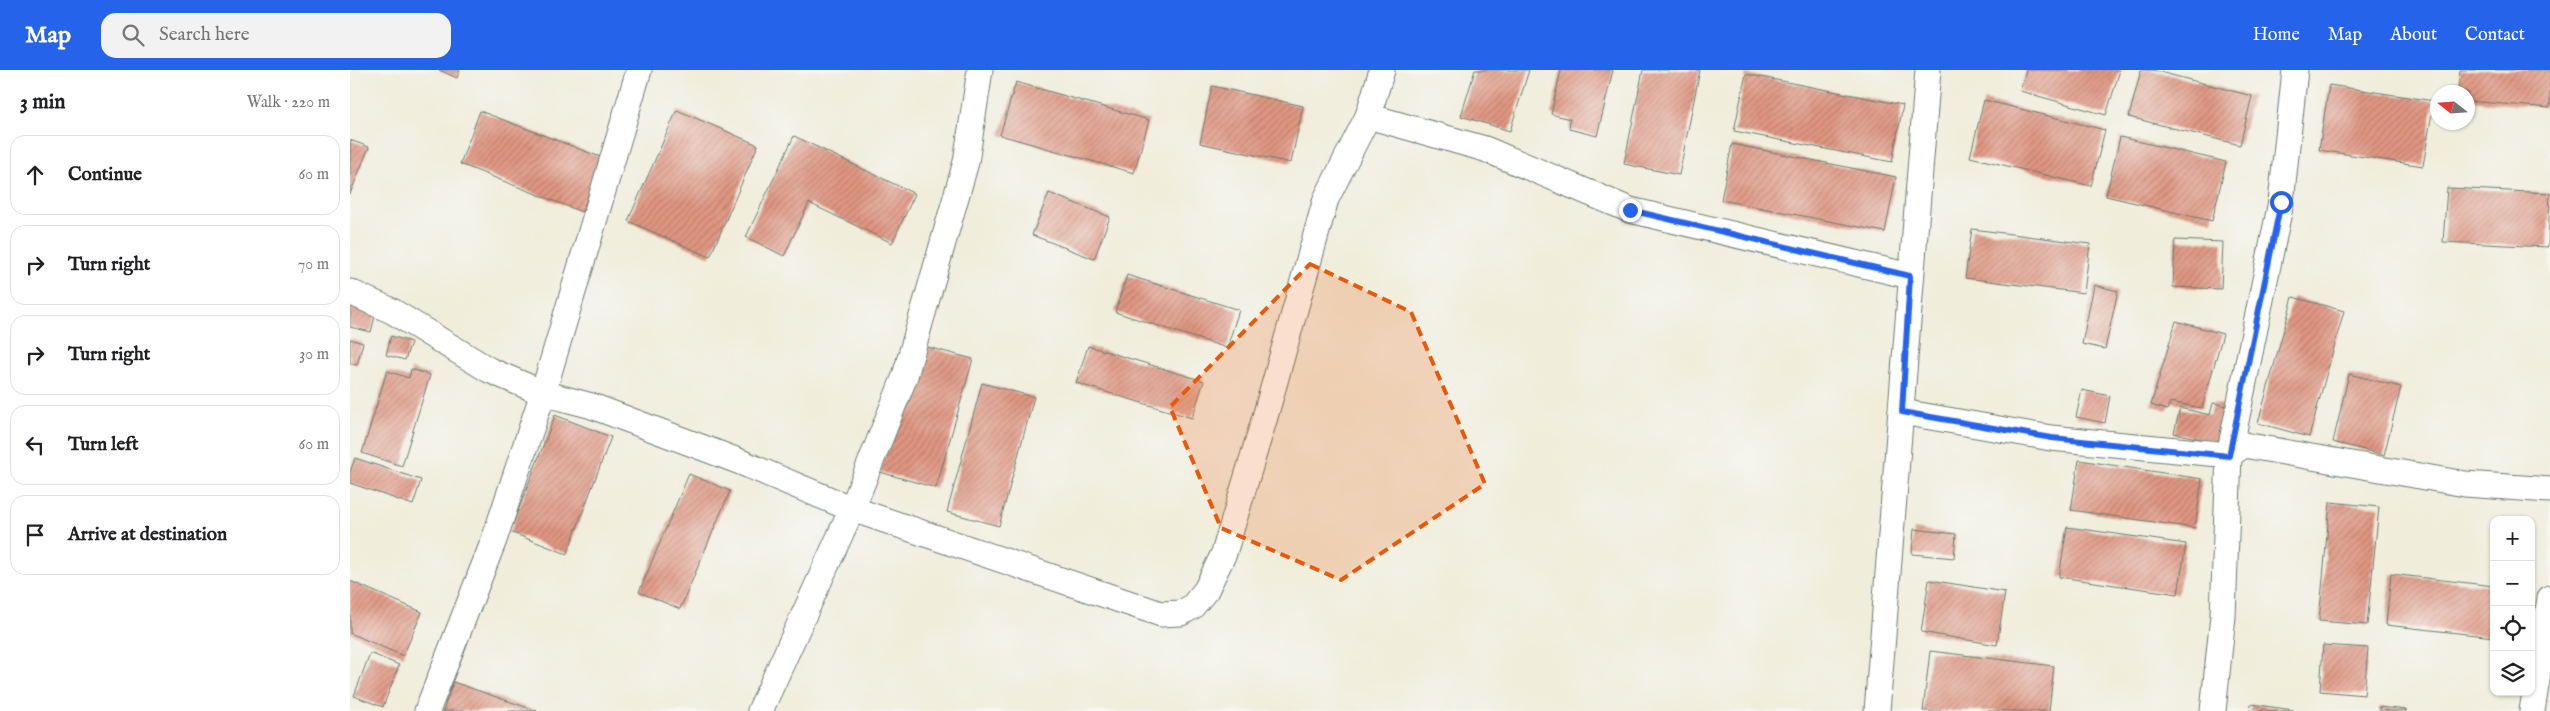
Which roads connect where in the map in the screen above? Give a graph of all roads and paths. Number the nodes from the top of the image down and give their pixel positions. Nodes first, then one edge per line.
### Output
1 (639, 70) edge
2 (980, 70) edge
3 (1382, 70) edge
4 (1928, 70) edge
5 (2295, 70) edge
6 (1368, 116) junction
7 (1910, 276) junction
8 (350, 292) edge
9 (543, 393) junction
10 (1902, 412) junction
11 (2229, 456) junction
12 (2550, 490) edge
13 (852, 509) junction
14 (2550, 598) edge
15 (427, 711) edge
16 (760, 711) edge
17 (1877, 711) edge
18 (2213, 711) edge
19 (2532, 711) edge

1 - 9 street
2 - 13 street
3 - 6 street
4 - 7 street
5 - 11 street
6 - 7 street
6 - 13 street
7 - 10 street
8 - 9 street
9 - 13 street
9 - 15 street
10 - 11 street
10 - 17 street
11 - 12 street
11 - 18 street
13 - 16 street
14 - 19 street

